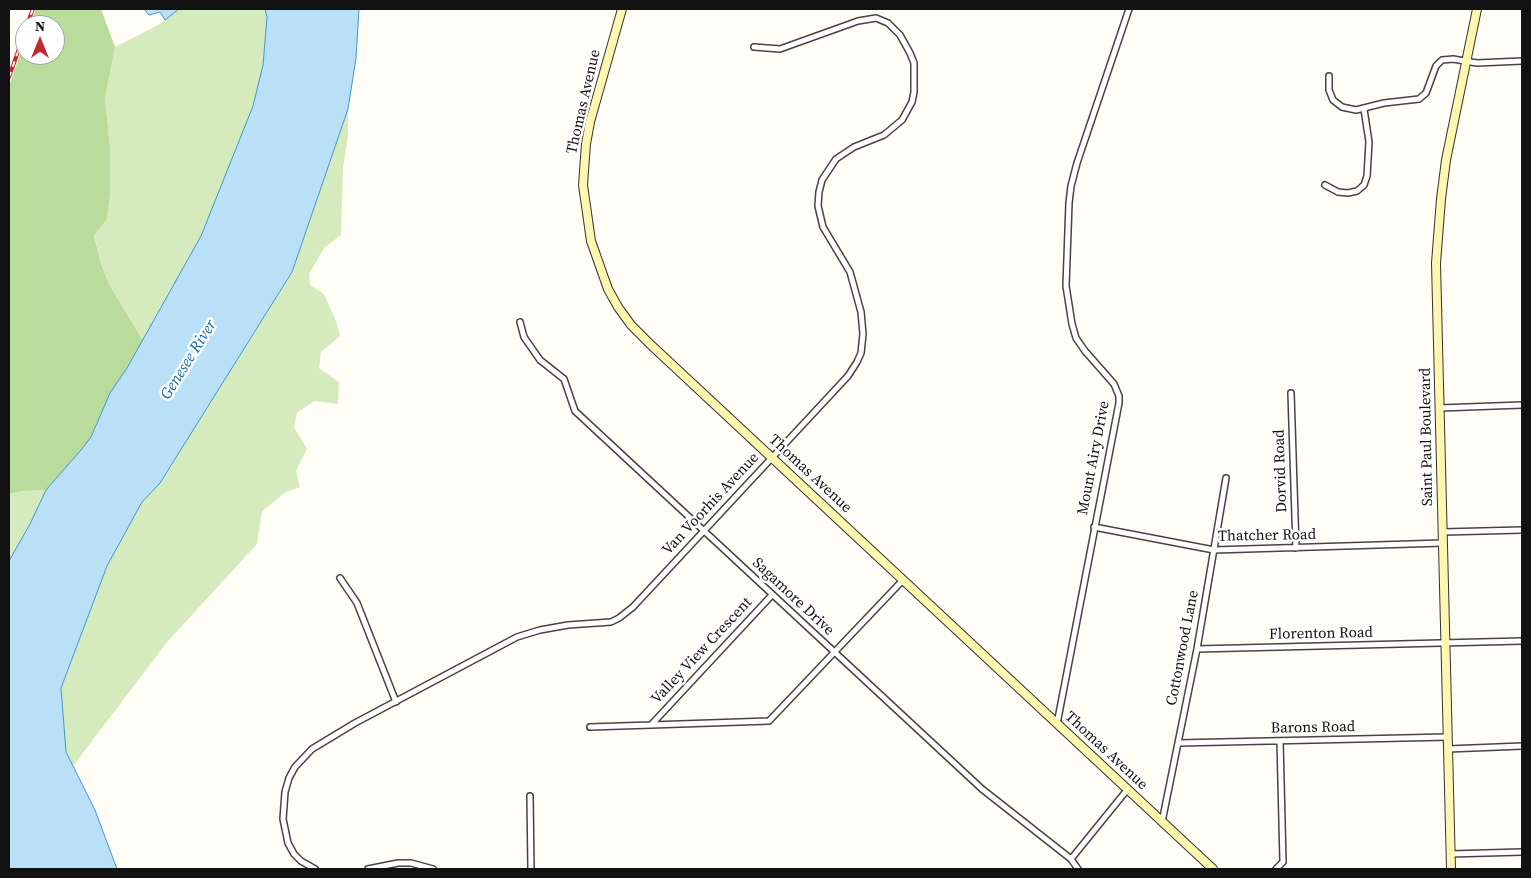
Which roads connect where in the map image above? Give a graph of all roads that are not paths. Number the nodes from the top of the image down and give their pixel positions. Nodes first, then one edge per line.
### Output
1 (622, 9) edge
2 (1129, 9) edge
3 (1477, 9) edge
4 (754, 47) dead end
5 (1466, 62) junction
6 (1522, 62) edge
7 (1329, 76) dead end
8 (1364, 109) junction
9 (1326, 186) dead end
10 (520, 322) dead end
11 (1291, 393) dead end
12 (1522, 405) edge
13 (1440, 408) junction
14 (772, 458) junction
15 (1226, 478) dead end
16 (1094, 527) junction
17 (1522, 530) edge
18 (704, 531) junction
19 (1443, 532) junction
20 (1443, 543) junction
21 (1296, 548) junction
22 (1214, 550) junction
23 (340, 578) dead end
24 (903, 580) junction
25 (772, 595) junction
26 (1522, 641) edge
27 (1446, 644) junction
28 (1197, 649) junction
29 (835, 653) junction
30 (396, 702) junction
31 (1056, 724) junction
32 (651, 725) junction
33 (590, 727) dead end
34 (1448, 737) junction
35 (1280, 741) junction
36 (1178, 743) junction
37 (1522, 746) edge
38 (1448, 749) junction
39 (1127, 790) junction
40 (530, 796) dead end
41 (1162, 822) junction
42 (1522, 852) edge
43 (1450, 854) junction
44 (1071, 859) junction
45 (315, 869) edge
46 (368, 869) edge
47 (433, 869) edge
48 (531, 869) edge
49 (1078, 869) edge
50 (1213, 869) edge
51 (1276, 869) edge
52 (1451, 869) edge

1 - 14 main road, Thomas Avenue
2 - 16 street, Mount Airy Drive
3 - 5 main road, Saint Paul Boulevard
4 - 14 street, Van Voorhis Avenue
5 - 6 street
5 - 8 street
5 - 13 main road, Saint Paul Boulevard
7 - 8 street
8 - 9 street
10 - 18 street, Sagamore Drive
11 - 21 street, Dorvid Road
12 - 13 street
13 - 19 main road, Saint Paul Boulevard
14 - 18 street, Van Voorhis Avenue
14 - 24 main road, Thomas Avenue
15 - 22 street, Cottonwood Lane
16 - 22 street, Thatcher Road
16 - 31 street, Mount Airy Drive
17 - 19 street
18 - 25 street, Sagamore Drive
18 - 30 street, Van Voorhis Avenue
19 - 20 main road, Saint Paul Boulevard
20 - 21 street, Thatcher Road
20 - 27 main road, Saint Paul Boulevard
21 - 22 street, Thatcher Road
22 - 28 street, Cottonwood Lane
23 - 30 street
24 - 29 street, Valley View Crescent
24 - 31 main road, Thomas Avenue
25 - 29 street, Sagamore Drive
25 - 32 street, Valley View Crescent
26 - 27 street, Florenton Road
27 - 28 street, Florenton Road
27 - 34 main road, Saint Paul Boulevard
28 - 36 street, Cottonwood Lane
29 - 32 street, Valley View Crescent
29 - 44 street, Sagamore Drive
30 - 45 street, Van Voorhis Avenue
31 - 39 main road, Thomas Avenue
32 - 33 street, Valley View Crescent
34 - 35 street, Barons Road
34 - 38 main road, Saint Paul Boulevard
35 - 36 street, Barons Road
35 - 51 street
36 - 41 street, Cottonwood Lane
37 - 38 street
38 - 43 main road, Saint Paul Boulevard
39 - 41 main road, Thomas Avenue
39 - 44 street
40 - 48 street
41 - 50 main road, Thomas Avenue
42 - 43 street
43 - 52 main road, Saint Paul Boulevard
44 - 49 street, Sagamore Drive
46 - 47 street

